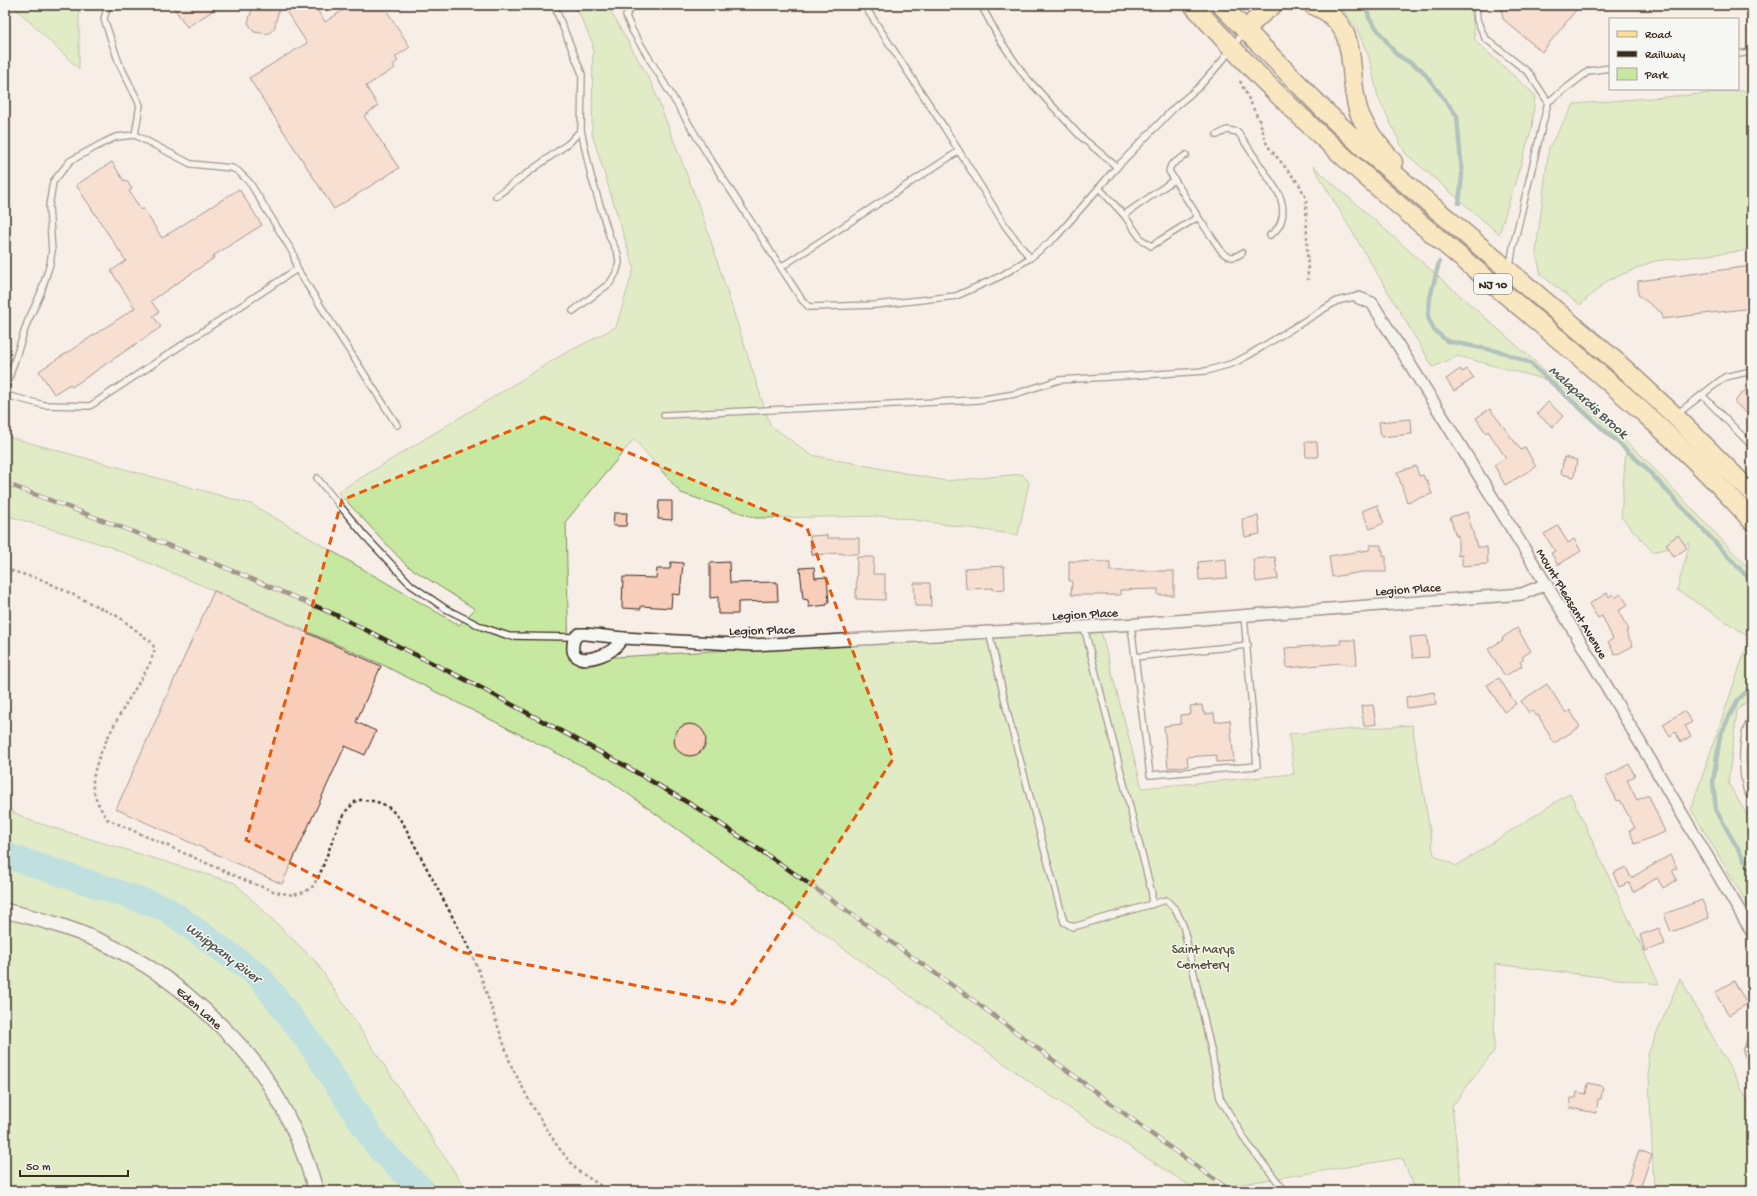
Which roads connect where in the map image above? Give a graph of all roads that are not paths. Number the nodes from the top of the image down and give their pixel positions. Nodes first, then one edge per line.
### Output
1 (108, 5) edge
2 (554, 5) edge
3 (632, 5) edge
4 (864, 5) edge
5 (981, 5) edge
6 (1193, 5) edge
7 (1221, 5) edge
8 (1273, 5) edge
9 (1313, 5) edge
10 (1476, 5) edge
11 (1245, 31) junction
12 (1233, 47) junction
13 (1752, 52) edge
14 (1739, 54) edge
15 (1609, 68) edge
16 (1548, 102) junction
17 (581, 130) junction
18 (135, 135) junction
19 (1217, 135) dead end
20 (959, 151) junction
21 (1186, 155) dead end
22 (1117, 167) junction
23 (1174, 180) junction
24 (1099, 188) junction
25 (496, 196) dead end
26 (1420, 196) junction
27 (1124, 215) junction
28 (1198, 217) junction
29 (1270, 235) dead end
30 (1242, 253) dead end
31 (1030, 258) junction
32 (781, 267) junction
33 (297, 269) junction
34 (1509, 271) junction
35 (1359, 298) joint
36 (573, 311) dead end
37 (1752, 371) edge
38 (5, 390) edge
39 (5, 395) edge
40 (1702, 395) junction
41 (664, 415) dead end
42 (1675, 416) junction
43 (397, 424) dead end
44 (1752, 446) edge
45 (317, 478) dead end
46 (1751, 489) edge
47 (1752, 521) edge
48 (1546, 584) junction
49 (1244, 616) junction
50 (1131, 625) junction
51 (1084, 627) junction
52 (989, 632) junction
53 (575, 637) junction
54 (623, 638) junction
55 (1248, 645) junction
56 (1135, 657) junction
57 (1752, 719) edge
58 (1752, 799) edge
59 (1151, 905) junction
60 (5, 911) edge
61 (1752, 932) edge
62 (1752, 1039) edge
63 (1752, 1064) edge
64 (316, 1191) edge
65 (1285, 1191) edge

1 - 18 lane
2 - 17 lane
3 - 32 lane
4 - 20 lane
5 - 22 lane
6 - 12 main road, NJ 10
7 - 11 main road, NJ 10
8 - 11 main road
9 - 26 main road
10 - 16 lane
11 - 12 lane
11 - 26 main road, NJ 10
12 - 22 lane
12 - 47 main road, NJ 10
13 - 14 lane
15 - 16 lane
16 - 34 lane
17 - 25 lane
17 - 36 lane
18 - 33 lane
18 - 38 lane
19 - 29 lane
20 - 31 lane
20 - 32 lane
21 - 23 lane
22 - 24 lane
23 - 27 lane
23 - 28 lane
24 - 27 lane
24 - 31 lane
26 - 34 main road, NJ 10
27 - 28 lane
28 - 30 lane
31 - 32 lane
33 - 39 lane
33 - 43 lane
34 - 42 main road, NJ 10
35 - 41 lane
35 - 48 street, Mount Pleasant Avenue
37 - 40 lane
40 - 42 lane
40 - 44 lane
42 - 46 main road, NJ 10
45 - 53 lane
48 - 49 street, Legion Place
48 - 61 street, Mount Pleasant Avenue
49 - 50 street, Legion Place
49 - 55 lane
50 - 51 street, Legion Place
50 - 56 lane
51 - 52 street, Legion Place
51 - 59 lane
52 - 54 street, Legion Place
52 - 59 lane
53 - 54 street, Legion Place
53 - 54 street
55 - 56 lane
55 - 56 lane
57 - 58 lane
59 - 65 lane
60 - 64 street, Eden Lane
62 - 63 lane

